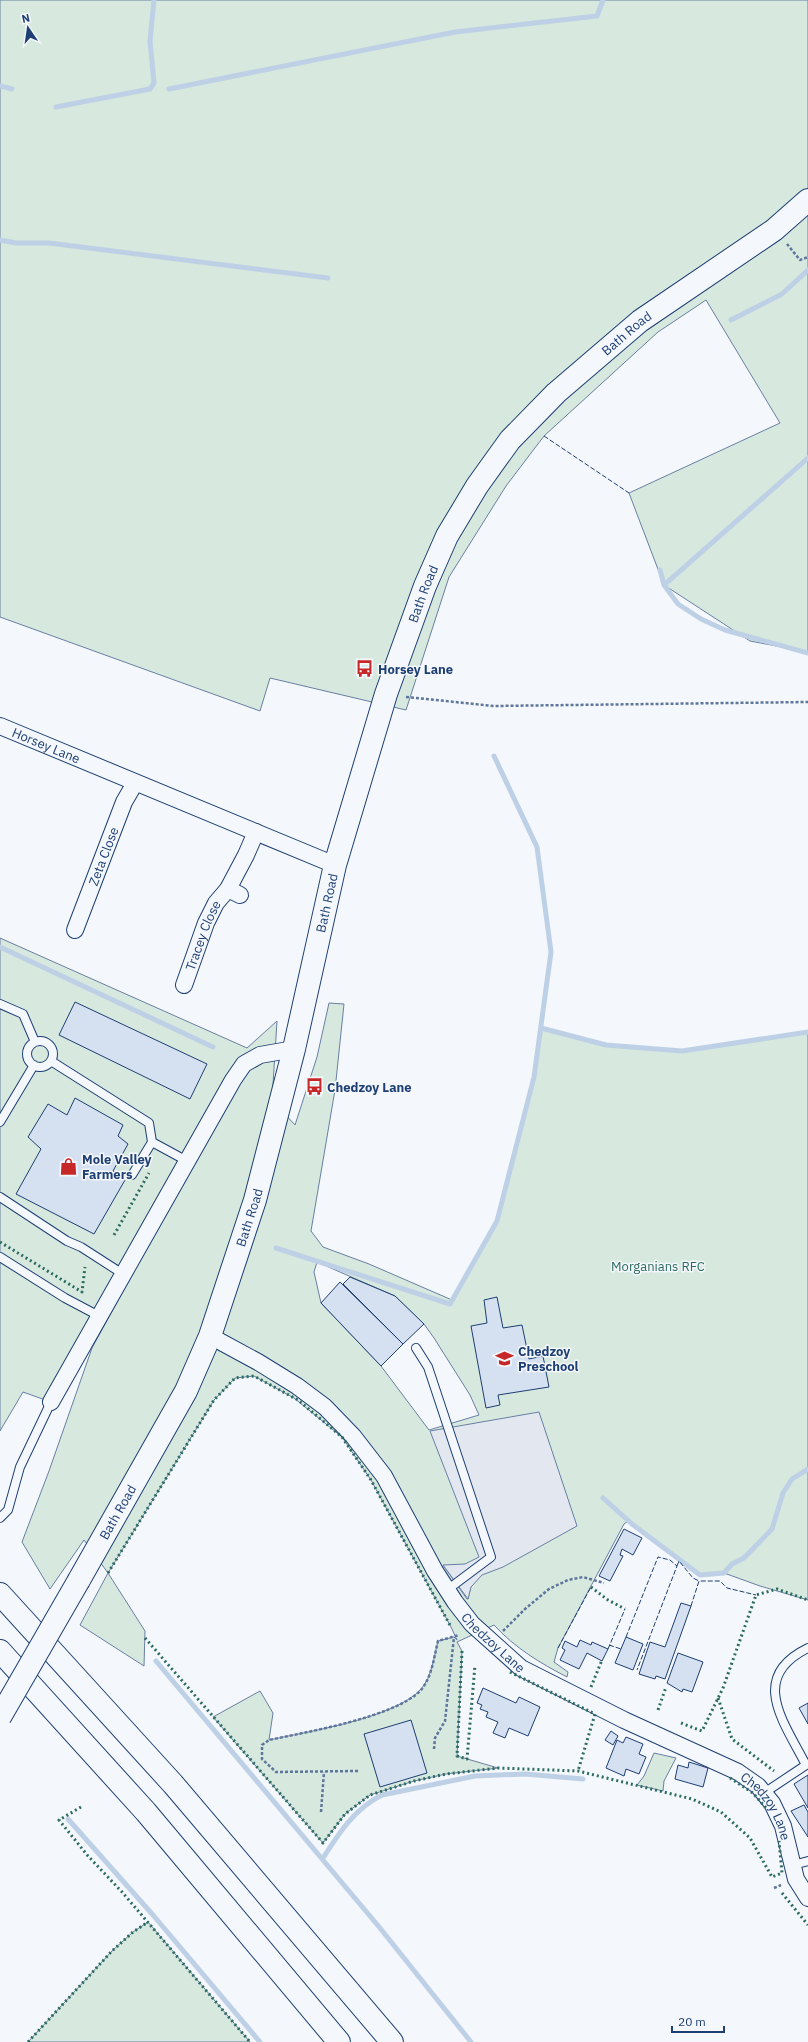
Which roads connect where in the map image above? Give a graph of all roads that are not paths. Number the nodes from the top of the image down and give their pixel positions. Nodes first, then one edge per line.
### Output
1 (808, 200) edge
2 (0, 726) edge
3 (135, 783) junction
4 (256, 832) junction
5 (335, 865) junction
6 (75, 930) dead end
7 (184, 985) dead end
8 (0, 1004) edge
9 (35, 1042) junction
10 (294, 1049) junction
11 (51, 1061) junction
12 (34, 1065) junction
13 (0, 1122) edge
14 (152, 1142) junction
15 (187, 1161) junction
16 (132, 1175) dead end
17 (0, 1197) edge
18 (0, 1257) edge
19 (123, 1274) junction
20 (99, 1316) junction
21 (210, 1336) junction
22 (416, 1348) dead end
23 (51, 1402) joint
24 (0, 1518) edge
25 (447, 1590) junction
26 (0, 1594) edge
27 (808, 1648) edge
28 (0, 1651) edge
29 (0, 1718) edge
30 (764, 1793) junction
31 (800, 1863) edge
32 (808, 1898) edge
33 (339, 2042) edge
34 (392, 2042) edge

1 - 5 main road, Bath Road
2 - 3 street, Horsey Lane
3 - 4 street, Horsey Lane
3 - 6 street, Zeta Close
4 - 5 street, Horsey Lane
4 - 7 street, Tracey Close
5 - 10 main road, Bath Road
8 - 9 lane
9 - 11 lane
9 - 12 lane
10 - 15 street
10 - 21 main road, Bath Road
11 - 12 lane
11 - 14 lane
12 - 13 lane
14 - 15 lane
14 - 16 lane
15 - 19 street
17 - 19 lane
18 - 20 lane
19 - 20 street
20 - 23 street
21 - 25 street, Chedzoy Lane
21 - 29 main road, Bath Road, bridge
22 - 25 lane
23 - 24 lane
25 - 30 street, Chedzoy Lane
26 - 34 main road
27 - 30 lane
28 - 33 main road
30 - 31 street, Chedzoy Lane
31 - 32 street, Chedzoy Lane

